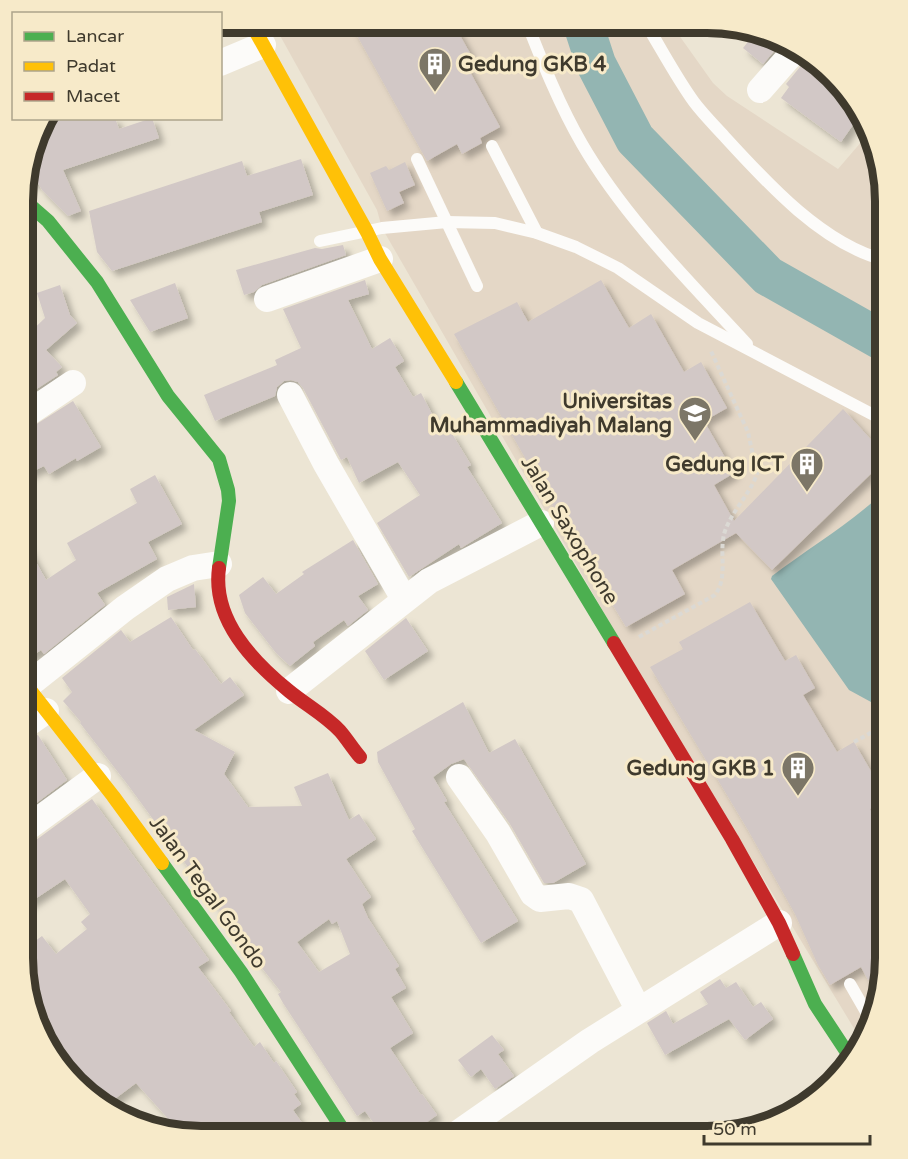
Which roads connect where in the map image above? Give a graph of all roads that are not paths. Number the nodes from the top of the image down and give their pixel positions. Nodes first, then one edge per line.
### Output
1 (529, 33) edge
2 (652, 33) edge
3 (257, 34) edge
4 (790, 55) edge
5 (222, 61) edge
6 (760, 90) dead end
7 (492, 146) dead end
8 (417, 159) dead end
9 (33, 208) edge
10 (447, 222) junction
11 (367, 231) junction
12 (537, 233) junction
13 (320, 241) dead end
14 (875, 258) edge
15 (380, 259) junction
16 (477, 286) dead end
17 (267, 299) dead end
18 (754, 352) junction
19 (73, 383) dead end
20 (290, 395) dead end
21 (33, 410) edge
22 (875, 416) edge
23 (541, 523) junction
24 (219, 564) junction
25 (404, 599) junction
26 (33, 677) edge
27 (290, 692) junction
28 (33, 694) edge
29 (46, 711) junction
30 (33, 720) edge
31 (360, 757) dead end
32 (98, 776) junction
33 (459, 777) dead end
34 (33, 824) edge
35 (779, 923) junction
36 (850, 984) dead end
37 (638, 1009) junction
38 (866, 1012) edge
39 (846, 1052) edge
40 (341, 1126) edge
41 (468, 1126) edge

1 - 18 lane
2 - 14 lane
3 - 5 street
3 - 11 street, Jalan Saxophone
4 - 6 street
7 - 12 lane
8 - 10 lane
9 - 24 street
10 - 11 lane
10 - 12 lane
10 - 16 lane
11 - 13 lane
11 - 15 street, Jalan Saxophone
12 - 18 lane
15 - 17 street
15 - 23 street, Jalan Saxophone
18 - 22 lane
19 - 21 street
20 - 25 street
23 - 25 street
23 - 35 street, Jalan Saxophone
24 - 26 street
24 - 27 street
25 - 27 street
27 - 31 street
28 - 29 street, Jalan Tegal Gondo
29 - 30 street
29 - 32 street, Jalan Tegal Gondo
32 - 34 street
32 - 40 street, Jalan Tegal Gondo
33 - 37 street
35 - 37 street
35 - 39 street, Jalan Saxophone
36 - 38 lane
37 - 41 street

